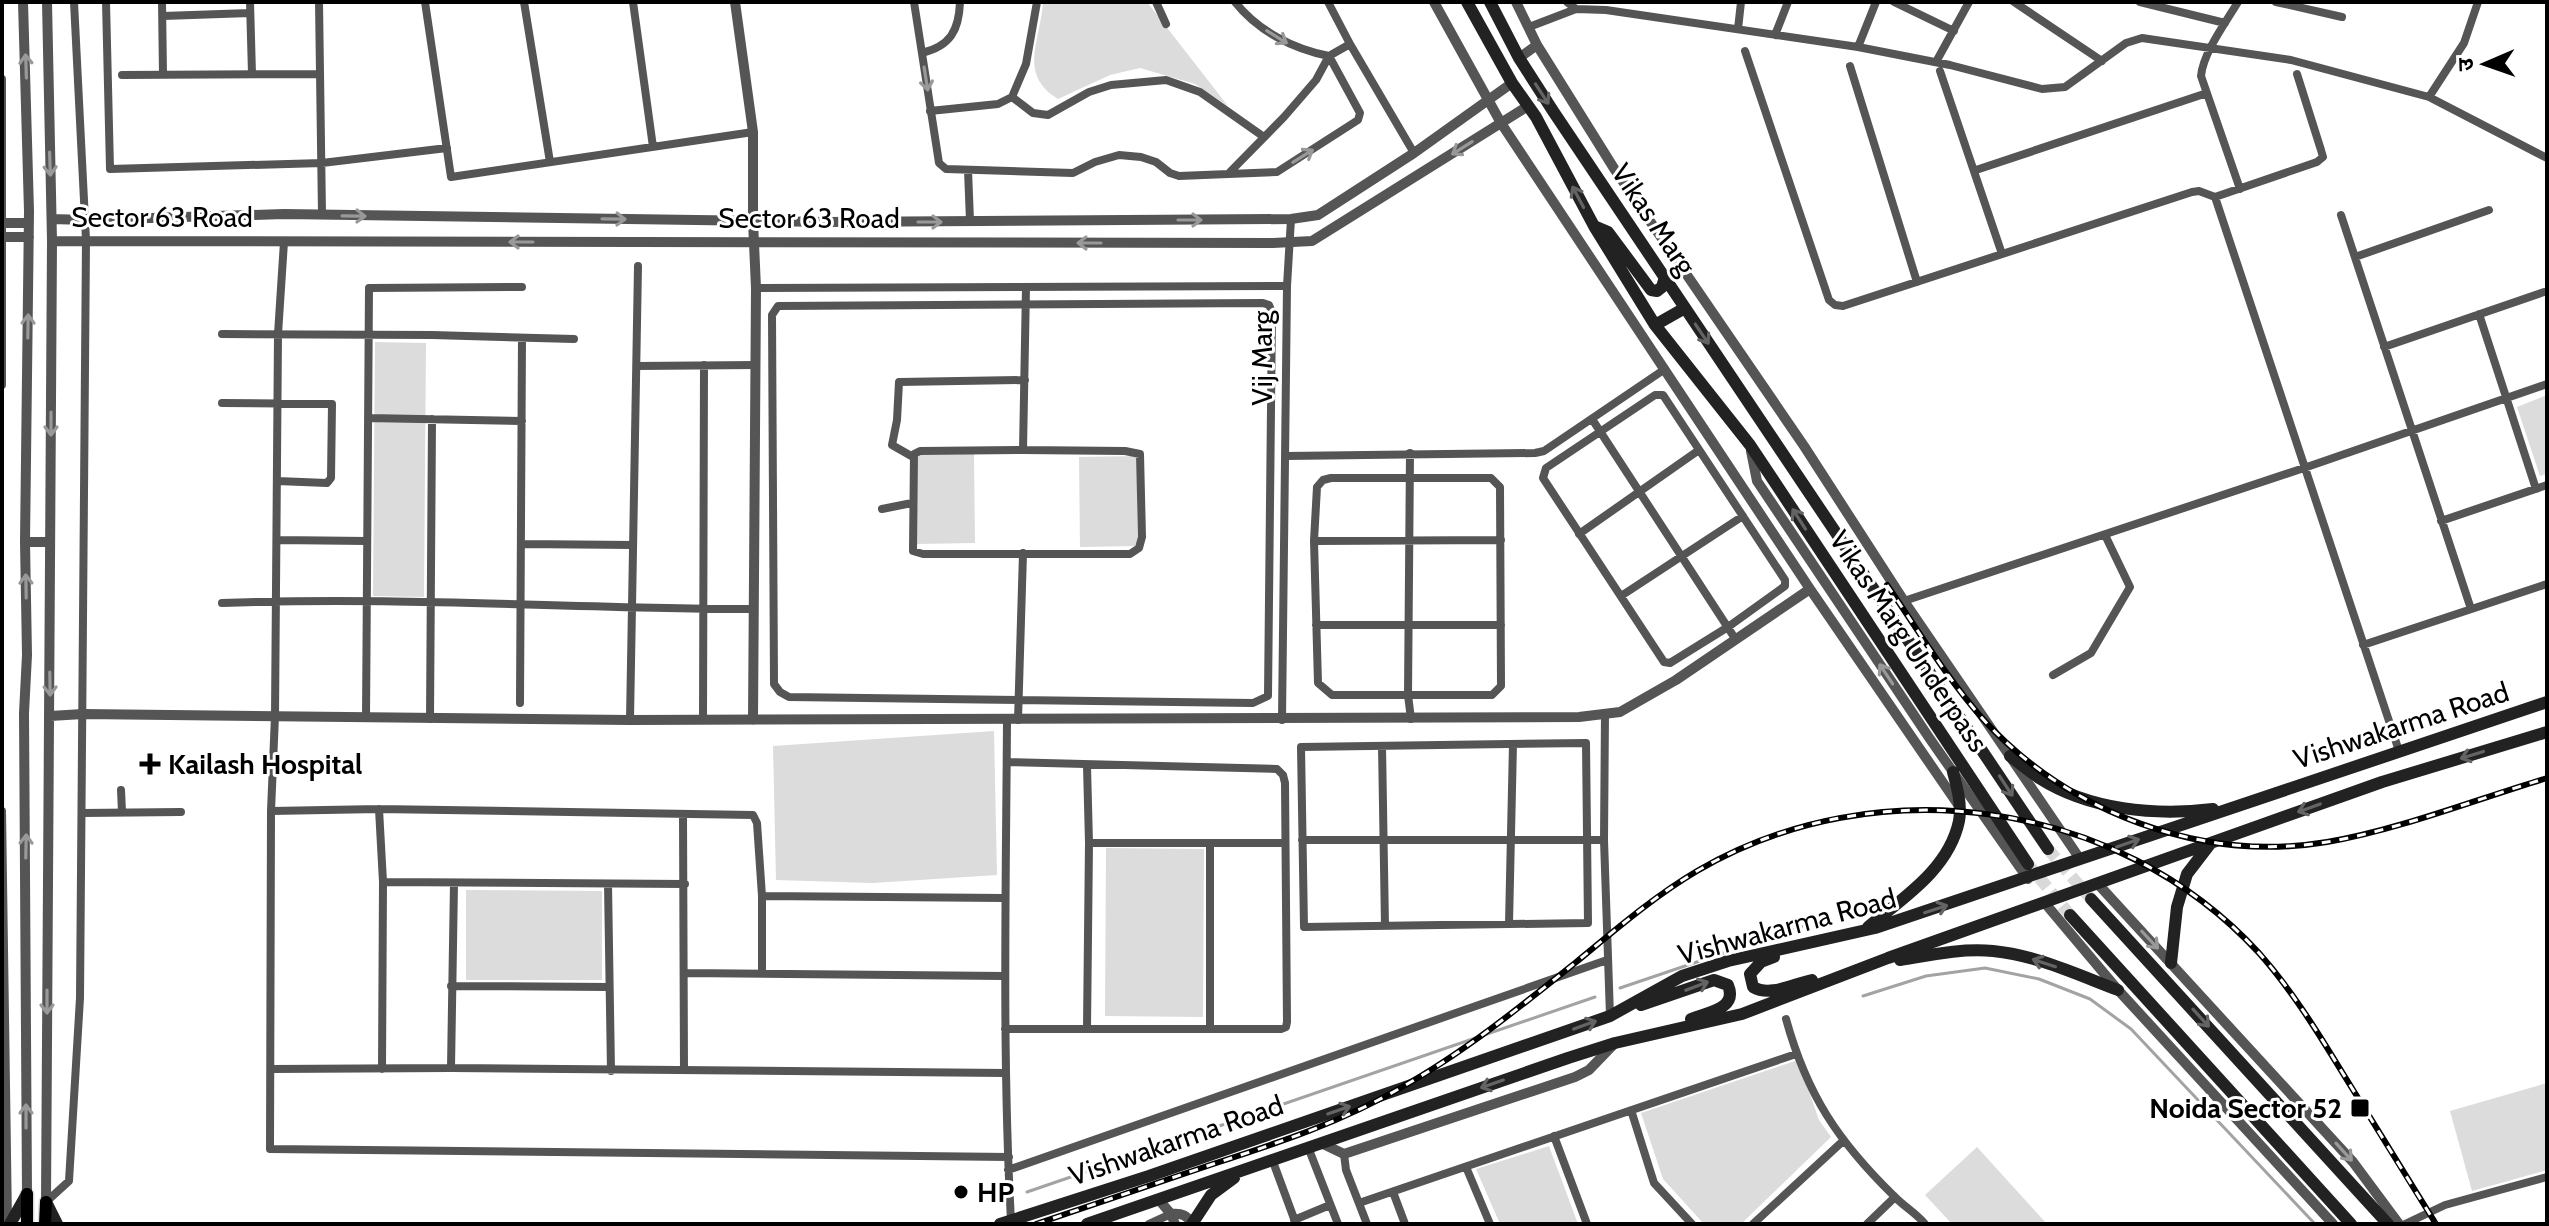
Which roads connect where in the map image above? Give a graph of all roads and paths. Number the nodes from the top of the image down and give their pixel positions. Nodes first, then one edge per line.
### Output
1 (23, 2) edge
2 (47, 2) edge
3 (74, 2) edge
4 (106, 2) edge
5 (162, 2) edge
6 (250, 2) edge
7 (319, 2) edge
8 (425, 2) edge
9 (524, 2) edge
10 (633, 2) edge
11 (735, 2) edge
12 (914, 2) edge
13 (960, 2) edge
14 (1037, 2) edge
15 (1156, 2) edge
16 (1235, 2) edge
17 (1328, 2) edge
18 (1434, 2) edge
19 (1467, 2) edge
20 (1490, 2) edge
21 (1516, 2) edge
22 (1567, 2) edge
23 (1741, 2) edge
24 (1788, 2) edge
25 (1876, 2) edge
26 (1894, 2) edge
27 (1969, 2) edge
28 (2014, 2) edge
29 (2140, 2) edge
30 (2238, 2) edge
31 (2276, 2) edge
32 (2478, 2) edge
33 (1576, 9) junction
34 (250, 13) junction
35 (163, 16) junction
36 (2342, 17) dead end
37 (2225, 23) junction
38 (1166, 24) dead end
39 (1529, 27) junction
40 (1738, 29) junction
41 (1954, 31) junction
42 (1775, 35) junction
43 (1350, 44) junction
44 (1537, 45) junction
45 (1858, 47) junction
46 (2211, 49) junction
47 (1745, 51) dead end
48 (922, 53) junction
49 (1329, 56) junction
50 (1519, 58) junction
51 (2102, 61) junction
52 (1850, 66) dead end
53 (1938, 66) junction
54 (252, 74) junction
55 (320, 74) junction
56 (2297, 74) dead end
57 (122, 75) dead end
58 (163, 75) junction
59 (2, 79) edge
60 (1512, 83) junction
61 (2207, 93) junction
62 (1012, 97) junction
63 (2429, 97) junction
64 (1488, 102) junction
65 (1528, 106) junction
66 (930, 111) junction
67 (1501, 123) junction
68 (753, 132) junction
69 (1264, 137) junction
70 (653, 147) junction
71 (447, 148) junction
72 (1414, 153) junction
73 (2547, 158) edge
74 (550, 162) junction
75 (322, 163) junction
76 (968, 170) junction
77 (1976, 170) junction
78 (1229, 173) junction
79 (2240, 189) junction
80 (2215, 197) junction
81 (2489, 210) dead end
82 (322, 215) junction
83 (2341, 215) dead end
84 (52, 219) junction
85 (1291, 219) junction
86 (85, 220) junction
87 (753, 221) junction
88 (970, 221) junction
89 (2, 223) edge
90 (28, 223) junction
91 (1594, 226) junction
92 (2, 237) edge
93 (29, 237) junction
94 (86, 240) junction
95 (52, 241) junction
96 (284, 242) junction
97 (754, 242) junction
98 (1290, 242) junction
99 (2002, 254) junction
100 (2355, 257) junction
101 (638, 266) dead end
102 (1665, 277) junction
103 (1917, 282) junction
104 (1287, 286) junction
105 (522, 287) dead end
106 (1026, 287) junction
107 (756, 288) junction
108 (2544, 292) dead end
109 (1026, 305) junction
110 (1685, 308) junction
111 (2479, 314) junction
112 (1655, 325) junction
113 (222, 334) dead end
114 (278, 334) junction
115 (368, 335) junction
116 (522, 338) junction
117 (574, 339) dead end
118 (2384, 347) junction
119 (704, 365) junction
120 (756, 365) junction
121 (637, 366) junction
122 (1665, 369) junction
123 (1025, 380) junction
124 (2547, 384) edge
125 (2, 385) edge
126 (2506, 398) junction
127 (222, 403) dead end
128 (278, 403) junction
129 (368, 418) junction
130 (432, 419) junction
131 (1592, 419) junction
132 (522, 421) junction
133 (2412, 431) junction
134 (1601, 433) junction
135 (1750, 445) junction
136 (1804, 446) junction
137 (1023, 450) junction
138 (1699, 450) junction
139 (1410, 453) junction
140 (1286, 456) junction
141 (913, 457) junction
142 (1787, 457) junction
143 (2304, 468) junction
144 (1410, 478) junction
145 (277, 481) junction
146 (2547, 485) edge
147 (2536, 489) junction
148 (1639, 492) junction
149 (912, 503) junction
150 (882, 509) dead end
151 (1743, 516) junction
152 (2441, 521) junction
153 (1579, 534) junction
154 (2105, 535) junction
155 (1408, 539) junction
156 (277, 540) junction
157 (1501, 540) junction
158 (367, 541) junction
159 (1314, 541) junction
160 (25, 542) junction
161 (50, 542) junction
162 (522, 544) junction
163 (633, 545) junction
164 (1023, 553) junction
165 (1681, 556) junction
166 (2547, 584) edge
167 (1810, 589) junction
168 (1621, 596) junction
169 (276, 601) junction
170 (1904, 601) junction
171 (366, 602) junction
172 (432, 602) junction
173 (222, 603) dead end
174 (522, 604) junction
175 (632, 607) junction
176 (703, 609) junction
177 (754, 609) junction
178 (2471, 609) junction
179 (1408, 623) junction
180 (1316, 625) junction
181 (1501, 625) junction
182 (1728, 627) junction
183 (1736, 640) junction
184 (2363, 645) junction
185 (2053, 675) dead end
186 (1408, 695) junction
187 (1020, 699) junction
188 (2547, 702) edge
189 (520, 703) dead end
190 (83, 714) junction
191 (1605, 714) junction
192 (50, 716) junction
193 (275, 716) junction
194 (366, 718) junction
195 (430, 719) junction
196 (1411, 719) junction
197 (630, 720) junction
198 (703, 720) junction
199 (753, 720) junction
200 (1013, 720) junction
201 (1282, 720) junction
202 (2547, 732) edge
203 (1513, 744) junction
204 (1382, 746) junction
205 (2399, 751) junction
206 (2010, 756) junction
207 (1007, 762) junction
208 (1087, 766) junction
209 (1953, 772) junction
210 (121, 790) dead end
211 (1959, 806) junction
212 (2237, 806) junction
213 (379, 809) junction
214 (2, 811) edge
215 (271, 811) junction
216 (122, 812) junction
217 (181, 812) dead end
218 (82, 813) junction
219 (683, 815) junction
220 (1302, 840) junction
221 (1384, 840) junction
222 (1511, 840) junction
223 (1587, 840) junction
224 (1604, 840) junction
225 (1089, 843) junction
226 (1283, 843) junction
227 (1210, 844) junction
228 (2210, 844) junction
229 (2048, 849) tunnel mouth
230 (2080, 859) junction
231 (2028, 864) tunnel mouth
232 (2028, 879) junction
233 (383, 882) junction
234 (3, 883) edge
235 (454, 883) junction
236 (2097, 883) junction
237 (608, 884) junction
238 (685, 884) junction
239 (762, 896) junction
240 (1004, 898) junction
241 (2091, 899) tunnel mouth
242 (2044, 902) junction
243 (2070, 915) tunnel mouth
244 (25, 924) junction
245 (47, 924) junction
246 (1509, 924) junction
247 (1385, 926) junction
248 (1862, 932) junction
249 (1789, 949) junction
250 (1607, 960) junction
251 (1884, 960) junction
252 (2171, 963) junction
253 (685, 973) junction
254 (762, 973) junction
255 (1004, 976) junction
256 (1839, 977) junction
257 (451, 986) junction
258 (609, 987) junction
259 (2118, 990) junction
260 (1622, 1010) junction
261 (1610, 1016) junction
262 (1786, 1019) dead end
263 (1087, 1028) junction
264 (1210, 1028) junction
265 (1005, 1029) junction
266 (1669, 1032) junction
267 (1615, 1043) junction
268 (1796, 1054) junction
269 (451, 1068) junction
270 (272, 1069) junction
271 (382, 1069) junction
272 (684, 1070) junction
273 (611, 1071) junction
274 (1005, 1073) junction
275 (1631, 1110) junction
276 (4, 1120) edge
277 (1554, 1136) junction
278 (1843, 1141) junction
279 (1321, 1143) junction
280 (1308, 1147) junction
281 (1344, 1154) junction
282 (1009, 1157) junction
283 (1272, 1159) junction
284 (1257, 1165) junction
285 (1466, 1167) junction
286 (1008, 1170) junction
287 (2547, 1177) edge
288 (5, 1179) edge
289 (1393, 1192) junction
290 (27, 1194) junction
291 (1895, 1197) junction
292 (5, 1198) edge
293 (1159, 1200) junction
294 (46, 1202) junction
295 (1359, 1203) junction
296 (1330, 1205) junction
297 (1173, 1219) edge
298 (1005, 1222) edge
299 (1295, 1222) edge
300 (9, 1224) edge
301 (27, 1224) edge
302 (45, 1224) edge
303 (57, 1224) edge
304 (1087, 1224) edge
305 (1149, 1224) edge
306 (1192, 1224) edge
307 (1338, 1224) edge
308 (1367, 1224) edge
309 (1405, 1224) edge
310 (1490, 1224) edge
311 (1587, 1224) edge
312 (1692, 1224) edge
313 (1753, 1224) edge
314 (1867, 1224) edge
315 (1925, 1224) edge
316 (2333, 1224) edge
317 (2351, 1224) edge
318 (2388, 1224) edge
319 (2402, 1224) edge

90 -> 1 street
2 -> 84 street
3 - 86 street
4 - 75 street
5 - 35 street
6 - 34 street
7 - 55 street
8 - 71 street
9 - 74 street
10 - 70 street
11 - 68 street
12 - 48 street
13 - 48 street
14 - 62 street
15 - 38 street
16 -> 49 street
17 - 43 street
18 - 64 street
19 - 60 main road, Vikas Marg
20 - 50 main road, Vikas Marg
21 - 39 street
22 - 33 street
23 - 40 street
24 - 42 street
25 - 45 street
26 - 41 street
27 - 41 street
28 - 51 street
29 - 37 street
30 - 37 street
31 - 36 street
32 - 63 street
33 - 39 street
33 - 40 street
34 - 35 street
34 - 54 street
35 - 58 street
37 - 46 street
39 - 44 street
40 - 42 street
41 - 53 street
42 - 45 street
43 - 49 street
43 - 72 street
44 - 50 street
44 - 136 street
45 - 53 street
46 - 51 street
46 - 61 street
46 - 63 street
47 - 103 street
48 -> 66 street
49 - 69 street
78 -> 49 street
50 -> 102 main road, Vikas Marg
51 - 53 street
52 - 103 street
53 - 77 street
54 - 55 street
54 - 58 street
55 - 75 street
56 - 79 street
57 - 58 street
59 - 89 street
60 - 64 street, Sector 63 Road
60 - 65 main road, Vikas Marg
61 - 77 street
61 - 79 street
62 - 66 street
62 - 69 street
63 - 73 street
64 - 67 street
64 - 72 street, Sector 63 Road
65 - 67 street, Sector 63 Road
91 -> 65 main road, Vikas Marg
66 - 76 street
67 -> 98 street, Sector 63 Road
67 - 122 street
68 - 70 street
68 - 87 street
69 - 78 street
70 - 74 street
71 - 74 street
71 - 75 street
72 - 85 street, Sector 63 Road
75 - 82 street
76 - 78 street
76 - 88 street
77 - 99 street
79 - 80 street
80 - 99 street
80 - 143 street
81 - 100 street
82 - 86 street, Sector 63 Road
82 -> 87 street, Sector 63 Road
83 - 100 street
84 - 86 street, Sector 63 Road
84 - 95 street
88 -> 85 street, Sector 63 Road
85 - 98 street
86 - 94 street
87 -> 88 street, Sector 63 Road
87 - 97 street
89 - 90 street
89 - 92 street
90 - 93 street
91 - 102 main road
91 - 112 main road, Vikas Marg
92 - 93 street
92 - 125 street
160 -> 93 street
94 - 95 street, Sector 63 Road
94 - 96 street, Sector 63 Road
94 - 190 street
95 -> 161 street
97 -> 96 street, Sector 63 Road
96 - 114 street
98 -> 97 street, Sector 63 Road
97 - 107 street
98 - 104 street
99 - 103 street
100 - 118 street
101 - 121 street
102 - 110 main road, Vikas Marg
104 - 106 street, Vij Marg
104 - 140 street, Vij Marg
105 - 115 street
106 - 107 street, Vij Marg
106 - 109 street
107 - 120 street
108 - 111 street
109 - 123 street
109 - 187 street
109 - 187 street
110 - 112 main road
110 -> 142 main road, Vikas Marg
111 - 118 street
111 - 126 street
112 - 135 main road, Vikas Marg
113 - 114 street
114 - 115 street
114 - 128 street
115 - 116 street
115 - 129 street
116 - 117 street
116 - 132 street
118 - 133 street
119 - 120 street
119 - 121 street
119 - 176 street
120 - 177 street
121 - 163 street
122 - 131 street
122 - 167 street
123 - 137 street
123 - 141 street
124 - 126 street
126 - 133 street
126 - 147 street
127 - 128 street
128 - 145 street
128 - 145 street
129 - 130 street
129 - 158 street
130 - 132 street
130 - 172 street
131 - 134 street
131 - 139 street
132 - 162 street
133 - 143 street
133 - 152 street
134 - 138 street
134 - 148 street
134 - 153 street
209 -> 135 street
231 -> 135 main road, Vikas Marg Underpass
136 - 142 street
136 - 170 street
137 - 141 street
137 - 164 street
138 - 148 street
138 - 151 street
139 - 140 street
139 - 144 street
140 - 201 street, Vij Marg
141 - 149 street
142 -> 229 main road, Vikas Marg Underpass
143 - 154 street
143 - 184 street
144 - 155 street
144 - 157 street
144 - 159 street
145 - 156 street
146 - 147 street
147 - 152 street
148 - 153 street
148 - 165 street
149 - 150 street
149 - 164 street
151 - 165 street
151 - 182 street
152 - 178 street
153 - 168 street
154 - 170 street
154 - 185 street
155 - 157 street
155 - 159 street
155 - 179 street
156 - 158 street
156 - 169 street
157 - 181 street
158 - 171 street
159 - 180 street
160 - 161 street
244 -> 160 street
161 -> 192 street
162 - 163 street
162 - 174 street
163 - 175 street
164 - 187 street
165 - 168 street
165 - 182 street
166 - 178 street
167 - 183 street
167 - 211 street
168 - 182 street
169 - 171 street
169 - 173 street
169 - 193 street
170 - 206 street
171 - 172 street
171 - 194 street
172 - 174 street
172 - 195 street
174 - 175 street
174 - 189 street
175 - 176 street
175 - 197 street
176 - 177 street
176 - 198 street
177 - 199 street
178 - 184 street
179 - 180 street
179 - 181 street
179 - 186 street
180 - 186 street
181 - 186 street
182 - 183 street
183 - 191 street
184 - 205 street
186 - 196 street
187 - 200 street
188 - 205 main road, Vishwakarma Road
190 - 192 street
190 - 193 street
190 - 218 street
191 - 196 street
191 - 224 street
192 - 245 street
193 - 194 street
193 - 215 street
194 - 195 street
195 - 197 street
196 - 201 street
197 - 198 street
198 - 199 street
199 - 200 street
200 - 201 street
200 - 207 street
202 -> 228 main road, Vishwakarma Road
203 - 204 street
203 - 222 street
203 - 223 street
204 - 220 street
204 - 221 street
205 - 212 main road, Vishwakarma Road
206 - 212 main road
206 - 230 street
207 - 208 street
207 - 240 street
208 - 225 street
208 - 226 street
209 - 211 main road
209 - 232 street
210 - 216 street
211 - 248 main road
230 -> 212 main road, Vishwakarma Road
213 - 215 street
213 - 219 street
213 - 233 street
214 - 234 street
215 - 270 street
216 - 217 street
216 - 218 street
218 - 294 street
219 - 238 street
219 - 239 street
220 - 221 street
220 - 247 street
221 - 222 street
221 - 247 street
222 - 223 street
222 - 246 street
223 - 224 street
223 - 246 street
224 - 250 street
225 - 227 street
225 - 263 street
226 - 227 street
226 - 264 street
227 - 264 street
228 - 236 main road, Vishwakarma Road
228 - 252 main road
230 - 232 main road, Vishwakarma Road
248 -> 232 main road, Vishwakarma Road
233 - 235 street
233 - 271 street
234 - 276 street
235 - 237 street
235 - 257 street
236 - 242 main road, Vishwakarma Road
236 -> 252 street
237 - 238 street
237 - 258 street
238 - 253 street
239 - 240 street
239 - 254 street
240 - 255 street
241 -> 318 main road
242 - 251 main road, Vishwakarma Road
242 - 259 street
243 - 317 main road
244 - 245 street
290 -> 244 street
245 -> 294 street
246 - 247 street
248 - 249 main road, Vishwakarma Road
249 - 256 main road
249 - 260 main road, Vishwakarma Road
250 - 261 street
250 - 286 street
251 - 256 main road, Vishwakarma Road
259 -> 251 main road
252 -> 319 street
253 - 254 street
253 - 272 street
254 - 255 street
255 - 265 street
256 - 266 main road, Vishwakarma Road
257 - 258 street
257 - 269 street
258 - 273 street
259 - 316 street
260 - 261 main road, Vishwakarma Road
260 -> 266 main road
298 -> 261 main road, Vishwakarma Road
262 - 268 street
263 - 264 street
263 - 265 street
265 - 274 street
266 - 267 main road, Vishwakarma Road
267 -> 279 main road, Vishwakarma Road
267 - 281 street
268 - 275 street
268 - 278 street
269 - 271 street
269 - 273 street
270 - 271 street
270 - 282 street
272 - 273 street
272 - 274 street
274 - 282 street
275 - 277 street
275 - 312 street
276 - 288 street
277 - 285 street
277 - 311 street
278 - 291 street
278 - 313 street
279 - 280 main road, Vishwakarma Road
279 - 281 street
280 - 283 main road, Vishwakarma Road
280 - 296 street
281 - 295 street
282 - 286 street
283 - 284 main road, Vishwakarma Road
283 - 299 street
284 - 293 main road, Vishwakarma Road
284 - 306 main road
285 - 289 street
285 - 310 street
286 - 298 street
287 - 319 street
288 - 292 street
289 - 295 street
289 - 309 street
290 - 300 main road
290 - 301 main road
291 - 314 street
291 - 315 street
292 - 300 street
293 - 297 street
293 - 304 main road, Vishwakarma Road
294 - 302 main road
294 - 303 main road
295 - 308 street
296 - 299 street
296 - 307 street
297 - 305 street
297 - 306 street

